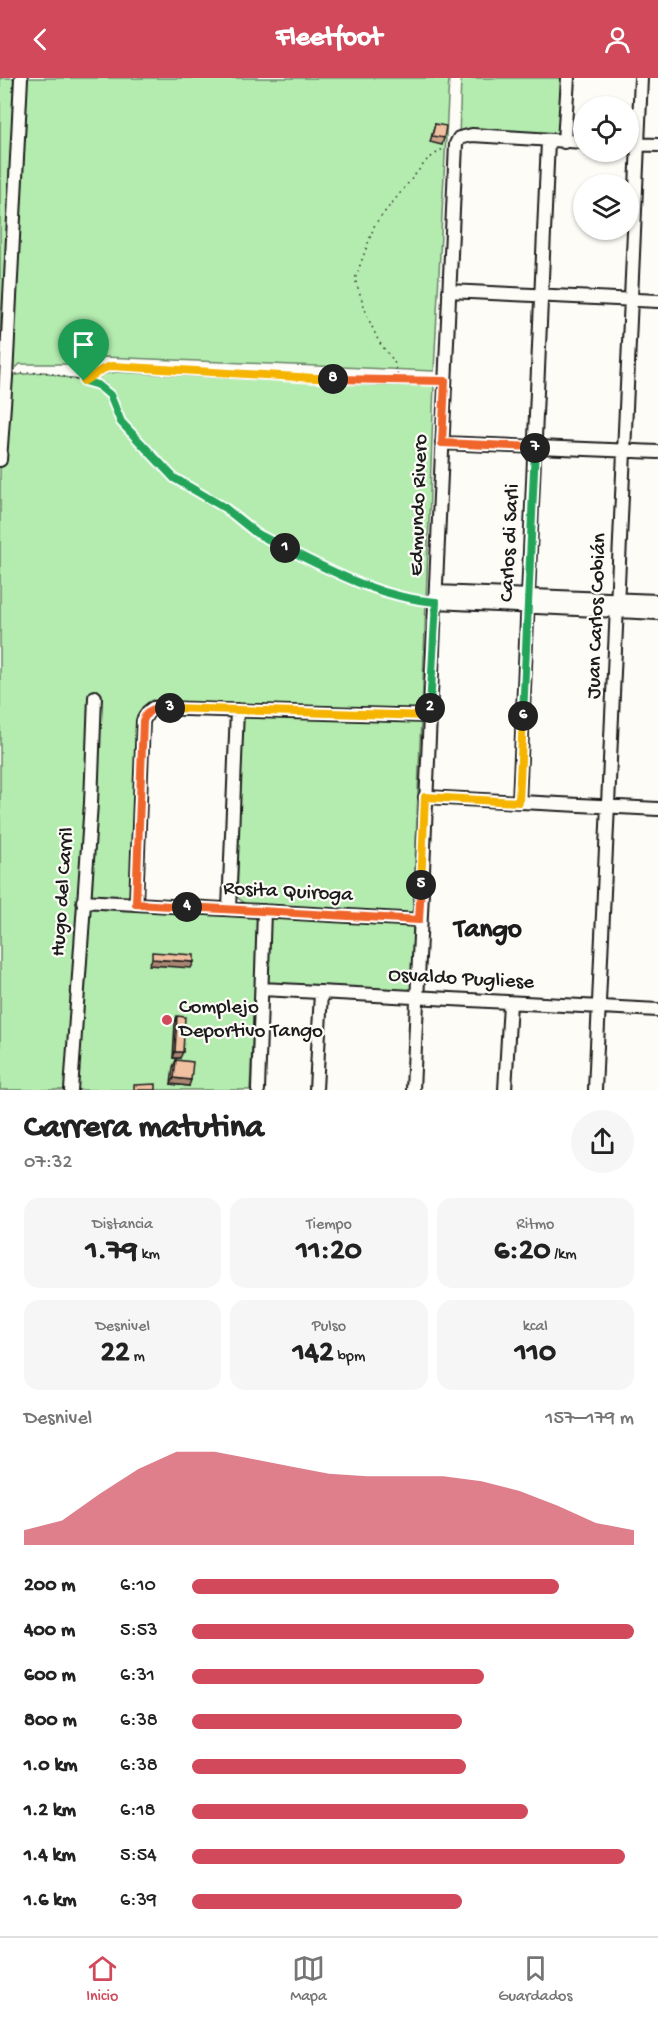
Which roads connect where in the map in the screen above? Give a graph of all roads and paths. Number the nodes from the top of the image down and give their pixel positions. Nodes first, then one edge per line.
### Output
1 (21, 78) edge
2 (568, 78) edge
3 (641, 78) edge
4 (639, 96) edge
5 (457, 141) junction
6 (548, 141) junction
7 (564, 142) junction
8 (573, 142) edge
9 (639, 144) edge
10 (658, 145) edge
11 (633, 162) edge
12 (449, 291) junction
13 (542, 295) junction
14 (631, 300) junction
15 (658, 301) edge
16 (6, 376) junction
17 (84, 381) junction
18 (399, 381) junction
19 (445, 381) junction
20 (442, 443) junction
21 (535, 447) junction
22 (624, 450) junction
23 (658, 452) edge
24 (0, 460) edge
25 (436, 597) junction
26 (528, 601) junction
27 (658, 602) edge
28 (618, 605) junction
29 (658, 613) edge
30 (95, 697) dead end
31 (237, 710) junction
32 (429, 716) junction
33 (425, 797) junction
34 (519, 802) junction
35 (609, 806) junction
36 (658, 809) edge
37 (83, 901) junction
38 (136, 904) junction
39 (229, 909) junction
40 (264, 911) junction
41 (419, 920) junction
42 (262, 989) junction
43 (321, 992) junction
44 (416, 997) junction
45 (510, 1002) junction
46 (598, 1008) junction
47 (658, 1010) edge
48 (71, 1090) edge
49 (258, 1090) edge
50 (316, 1090) edge
51 (413, 1090) edge
52 (505, 1090) edge
53 (595, 1090) edge

1 - 16 street
2 - 7 street
3 - 4 street, Juan Carlos Cobián
5 - 6 street
5 - 12 street, Edmundo Rivero
5 - 18 path
6 - 7 street
6 - 13 street, Carlos di Sarli
7 - 8 street
9 - 10 street
11 - 14 street, Juan Carlos Cobián
12 - 13 street
12 - 19 street, Edmundo Rivero
13 - 14 street
13 - 21 street, Carlos di Sarli
14 - 15 street
14 - 22 street, Juan Carlos Cobián
16 - 17 path
16 - 24 street
17 - 18 path
17 - 25 path
18 - 19 path
19 - 20 street, Edmundo Rivero
20 - 21 street
20 - 25 street, Edmundo Rivero
21 - 22 street
21 - 26 street, Carlos di Sarli
22 - 23 street
22 - 28 street, Juan Carlos Cobián
25 - 26 street
25 - 32 street, Edmundo Rivero
26 - 28 street
26 - 34 street, Carlos di Sarli
27 - 28 street
28 - 29 street
28 - 35 street, Juan Carlos Cobián
30 - 37 street, Hugo del Carril
31 - 32 street
31 - 38 street
31 - 39 street
32 - 33 street, Edmundo Rivero
33 - 34 street
33 - 41 street, Edmundo Rivero
34 - 35 street
35 - 36 street
35 - 46 street, Juan Carlos Cobián
37 - 38 street, Rosita Quiroga
37 - 48 street, Hugo del Carril
38 - 39 street, Rosita Quiroga
39 - 40 street, Rosita Quiroga
40 - 41 street, Rosita Quiroga
40 - 42 street
41 - 44 street, Edmundo Rivero
42 - 43 street, Osvaldo Pugliese
42 - 49 street
43 - 44 street, Osvaldo Pugliese
43 - 50 street
44 - 45 street, Osvaldo Pugliese
44 - 51 street, Edmundo Rivero
45 - 46 street, Osvaldo Pugliese
45 - 52 street
46 - 47 street, Osvaldo Pugliese
46 - 53 street, Juan Carlos Cobián

